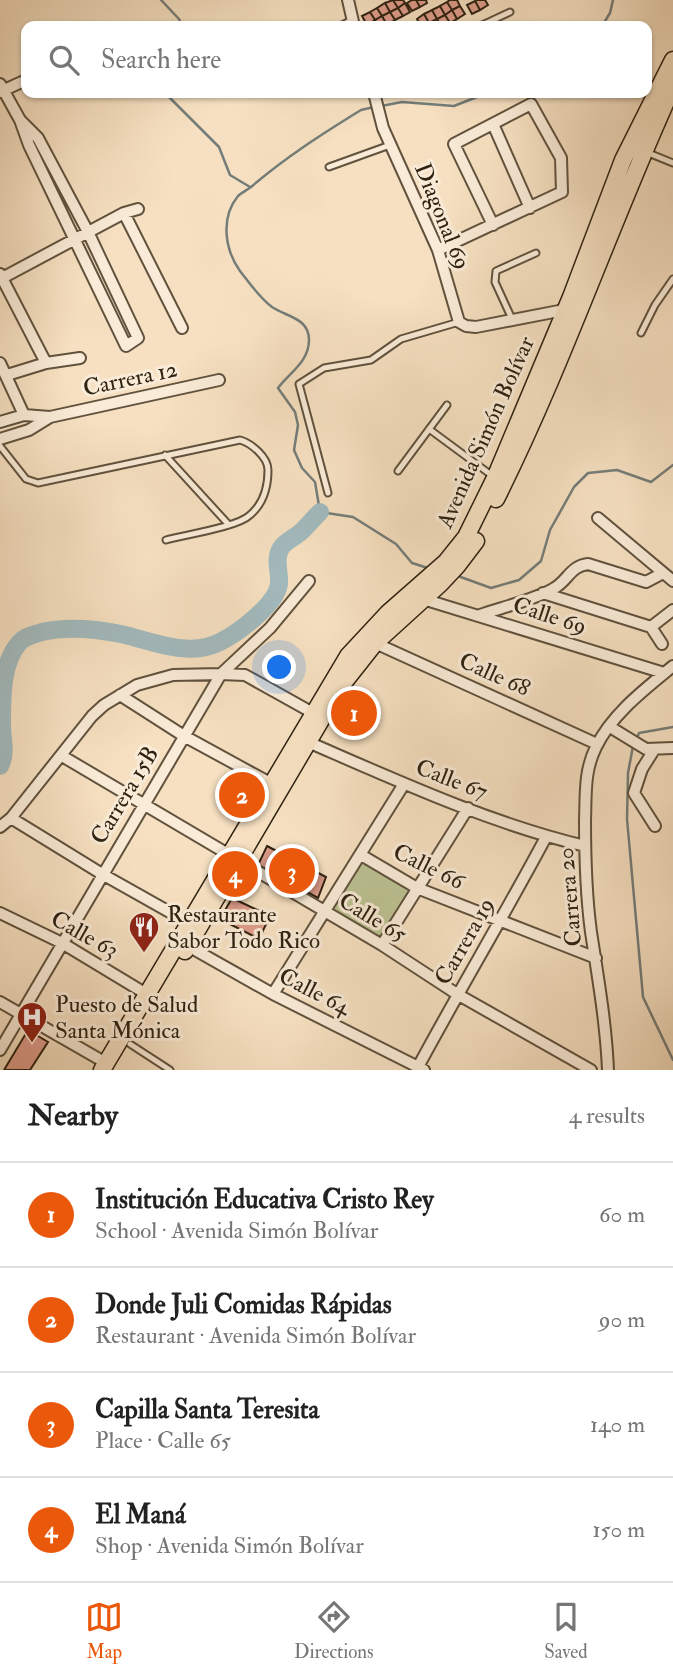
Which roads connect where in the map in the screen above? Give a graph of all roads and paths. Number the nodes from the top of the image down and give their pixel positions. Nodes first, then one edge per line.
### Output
1 (348, 0) edge
2 (510, 12) dead end
3 (353, 21) edge
4 (491, 21) edge
5 (672, 63) edge
6 (21, 82) edge
7 (673, 86) edge
8 (1, 89) edge
9 (375, 98) edge
10 (20, 120) junction
11 (493, 124) junction
12 (390, 145) junction
13 (644, 150) junction
14 (673, 163) edge
15 (329, 167) dead end
16 (530, 208) junction
17 (138, 209) dead end
18 (124, 213) junction
19 (493, 225) junction
20 (88, 232) junction
21 (75, 239) junction
22 (439, 250) junction
23 (536, 253) dead end
24 (1, 276) edge
25 (673, 279) edge
26 (565, 310) junction
27 (512, 319) junction
28 (458, 322) junction
29 (182, 328) dead end
30 (640, 333) dead end
31 (80, 358) dead end
32 (0, 363) edge
33 (46, 363) junction
34 (7, 376) junction
35 (219, 380) dead end
36 (447, 405) dead end
37 (24, 415) junction
38 (50, 416) junction
39 (526, 419) junction
40 (0, 422) edge
41 (429, 429) junction
42 (0, 439) edge
43 (0, 446) edge
44 (165, 455) junction
45 (398, 471) dead end
46 (495, 478) junction
47 (328, 493) dead end
48 (598, 517) dead end
49 (229, 524) junction
50 (166, 540) dead end
51 (452, 564) junction
52 (663, 573) junction
53 (436, 580) junction
54 (309, 581) dead end
55 (673, 581) edge
56 (543, 593) junction
57 (423, 599) junction
58 (673, 610) edge
59 (480, 615) junction
60 (651, 627) junction
61 (375, 643) junction
62 (662, 644) dead end
63 (669, 669) edge
64 (221, 674) junction
65 (120, 695) junction
66 (313, 713) junction
67 (613, 729) junction
68 (184, 736) junction
69 (308, 742) junction
70 (597, 744) junction
71 (673, 748) edge
72 (654, 750) junction
73 (62, 756) junction
74 (270, 783) junction
75 (404, 784) junction
76 (144, 806) junction
77 (468, 808) junction
78 (11, 818) junction
79 (655, 826) dead end
80 (0, 827) edge
81 (546, 837) junction
82 (585, 846) junction
83 (361, 855) junction
84 (234, 856) junction
85 (102, 874) junction
86 (417, 888) junction
87 (324, 912) junction
88 (0, 913) edge
89 (501, 922) junction
90 (189, 923) junction
91 (62, 943) junction
92 (382, 945) junction
93 (188, 946) junction
94 (596, 958) junction
95 (273, 994) junction
96 (457, 994) junction
97 (148, 995) junction
98 (0, 1002) edge
99 (21, 1014) junction
100 (130, 1044) junction
101 (0, 1050) edge
102 (108, 1068) edge
103 (422, 1069) edge
104 (170, 1070) edge
105 (591, 1070) edge
106 (608, 1070) edge

1 - 3 street
2 - 4 lane
5 - 26 main road, Avenida Simón Bolívar
6 - 8 street
7 - 13 main road, Avenida Simón Bolívar
8 - 10 street
9 - 12 street, Diagonal 69
10 - 20 street
10 - 21 street
11 - 16 street
11 - 16 street
11 - 19 street
12 - 15 lane
12 - 22 street, Diagonal 69
13 - 14 lane
13 - 39 main road, Avenida Simón Bolívar
16 - 19 street
17 - 18 street
18 - 20 street
18 - 29 street
19 - 22 street
20 - 21 street
20 - 21 street
21 - 24 street
22 - 28 street, Diagonal 69
23 - 27 lane
24 - 33 street
25 - 30 lane
26 - 27 street
26 - 39 main road, Avenida Simón Bolívar
27 - 28 street
28 - 47 lane
31 - 33 street
32 - 34 street
33 - 34 street
34 - 37 street
35 - 38 street, Carrera 12
36 - 41 lane
37 - 38 street, Carrera 12
37 - 40 street, Carrera 12
38 - 42 street, Carrera 12
39 - 46 main road, Avenida Simón Bolívar
39 - 51 main road, Avenida Simón Bolívar
41 - 45 lane
41 - 46 lane
43 - 44 lane
44 - 49 lane
44 - 49 lane
46 - 51 main road, Avenida Simón Bolívar
48 - 52 street
49 - 50 lane
51 - 53 main road, Avenida Simón Bolívar
52 - 55 street
52 - 56 street
53 - 57 main road, Avenida Simón Bolívar
53 - 66 main road, Avenida Simón Bolívar
54 - 64 street, Carrera 15B
56 - 59 street
56 - 60 street
57 - 59 street, Calle 69
57 - 61 main road, Avenida Simón Bolívar
58 - 60 street
59 - 63 street, Calle 69
60 - 62 street
61 - 69 main road, Avenida Simón Bolívar
61 - 70 street, Calle 68
63 - 67 street
64 - 65 street
64 - 66 street
64 - 68 street, Carrera 15B
65 - 68 street
65 - 73 street
66 - 74 main road, Avenida Simón Bolívar
67 - 70 street, Carrera 20
67 - 72 street
68 - 74 street
68 - 76 street, Carrera 15B
69 - 75 street, Calle 67
69 - 84 main road, Avenida Simón Bolívar
70 - 82 street, Carrera 20
71 - 72 street
72 - 79 street
73 - 76 street, Calle 65
73 - 78 street
74 - 84 main road, Avenida Simón Bolívar
75 - 77 street, Calle 67
75 - 83 street
76 - 84 street, Calle 65
76 - 85 street, Carrera 15B
77 - 81 street, Calle 67
77 - 86 street
78 - 80 street
78 - 85 street
81 - 82 street, Calle 67
81 - 89 street, Carrera 19
82 - 94 street, Carrera 20
83 - 86 street, Calle 66
83 - 87 street
84 - 87 street, Calle 65
84 - 90 main road, Avenida Simón Bolívar
84 - 93 main road, Avenida Simón Bolívar
85 - 90 street
85 - 91 street, Carrera 15B
86 - 89 street, Calle 66
86 - 92 street
87 - 92 street, Calle 65
87 - 95 street
88 - 91 street, Calle 63
89 - 94 street, Calle 66
89 - 96 street, Carrera 19
90 - 97 main road, Avenida Simón Bolívar
91 - 97 street, Calle 63
91 - 99 street, Carrera 15B
92 - 96 street, Calle 65
93 - 95 street, Calle 64
93 - 100 main road, Avenida Simón Bolívar
94 - 106 street, Carrera 20
95 - 103 street, Calle 64
96 - 103 street, Carrera 19
96 - 105 street, Calle 65
97 - 102 main road, Avenida Simón Bolívar
98 - 99 street
99 - 101 street, Carrera 15B
99 - 102 street
100 - 102 main road, Avenida Simón Bolívar
100 - 104 lane

